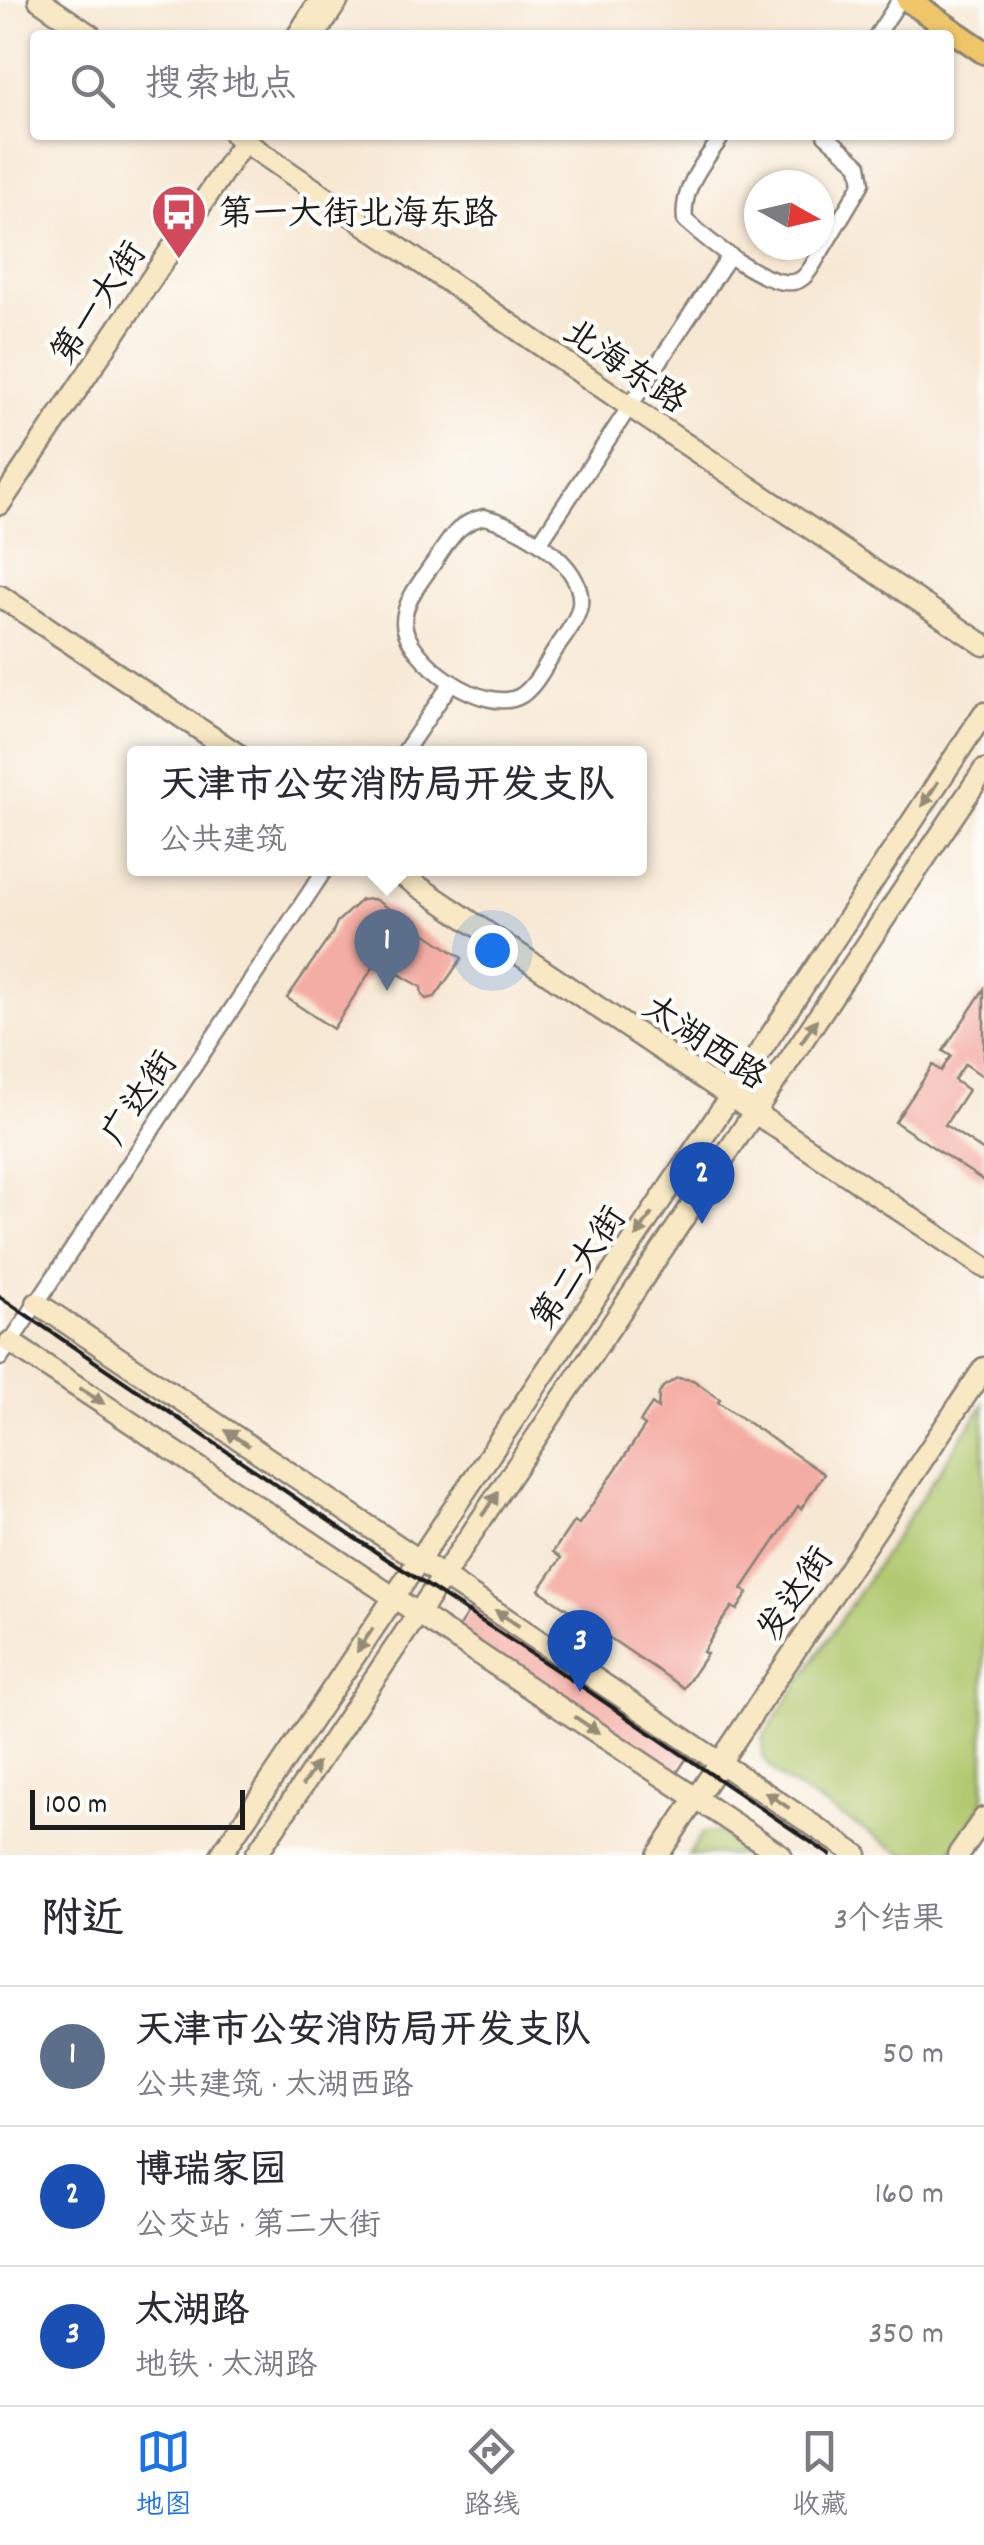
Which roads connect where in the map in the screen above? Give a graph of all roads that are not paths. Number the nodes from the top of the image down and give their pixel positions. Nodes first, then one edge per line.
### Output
1 (39, 0) edge
2 (320, 0) edge
3 (338, 0) edge
4 (900, 0) edge
5 (908, 0) edge
6 (83, 30) edge
7 (301, 30) edge
8 (318, 30) edge
9 (881, 30) edge
10 (952, 30) edge
11 (954, 31) edge
12 (984, 52) edge
13 (238, 140) edge
14 (238, 140) edge
15 (244, 140) edge
16 (719, 140) edge
17 (830, 140) edge
18 (730, 255) junction
19 (630, 406) junction
20 (0, 484) edge
21 (0, 504) edge
22 (540, 542) junction
23 (0, 596) edge
24 (0, 607) edge
25 (984, 644) edge
26 (452, 682) junction
27 (984, 713) edge
28 (207, 746) edge
29 (225, 746) edge
30 (408, 746) edge
31 (984, 770) edge
32 (321, 876) edge
33 (403, 876) edge
34 (422, 876) edge
35 (734, 1091) junction
36 (758, 1108) junction
37 (984, 1255) edge
38 (984, 1267) edge
39 (37, 1303) junction
40 (5, 1350) edge
41 (984, 1368) edge
42 (419, 1560) junction
43 (442, 1575) junction
44 (394, 1597) junction
45 (418, 1612) junction
46 (721, 1762) junction
47 (697, 1798) junction
48 (984, 1818) edge
49 (220, 1855) edge
50 (256, 1855) edge
51 (658, 1855) edge
52 (782, 1855) edge
53 (857, 1855) edge
54 (958, 1855) edge

1 - 6 main road
2 - 7 main road
3 - 8 main road
4 - 9 street
5 - 10 main road
11 - 12 main road
13 - 20 main road, 第一大街
14 - 21 main road, 第一大街
15 - 19 main road, 北海东路
16 - 18 street
17 - 18 street
18 - 19 street
19 - 22 street
19 - 25 main road, 北海东路
22 - 26 street
22 - 26 street
23 - 29 main road
24 - 28 main road
26 - 30 street
27 -> 35 main road, 第二大街
36 -> 31 main road, 第二大街
32 - 39 street, 广达街
33 - 35 main road, 太湖西路
34 - 35 main road, 太湖西路
35 - 36 main road, 太湖西路
35 -> 42 main road, 第二大街
36 - 37 main road, 太湖西路
36 - 38 main road, 太湖西路
43 -> 36 main road, 第二大街
39 - 40 street, 广达街
42 -> 39 main road
40 -> 44 main road
41 - 46 main road, 发达街
42 - 43 main road
42 - 44 main road, 第二大街
43 - 45 main road, 第二大街
46 -> 43 main road
44 - 45 main road
44 -> 49 main road, 第二大街
45 -> 47 main road
50 -> 45 main road, 第二大街
46 - 47 main road, 发达街
53 -> 46 main road
47 - 51 main road, 发达街
47 - 52 main road
48 - 54 main road

